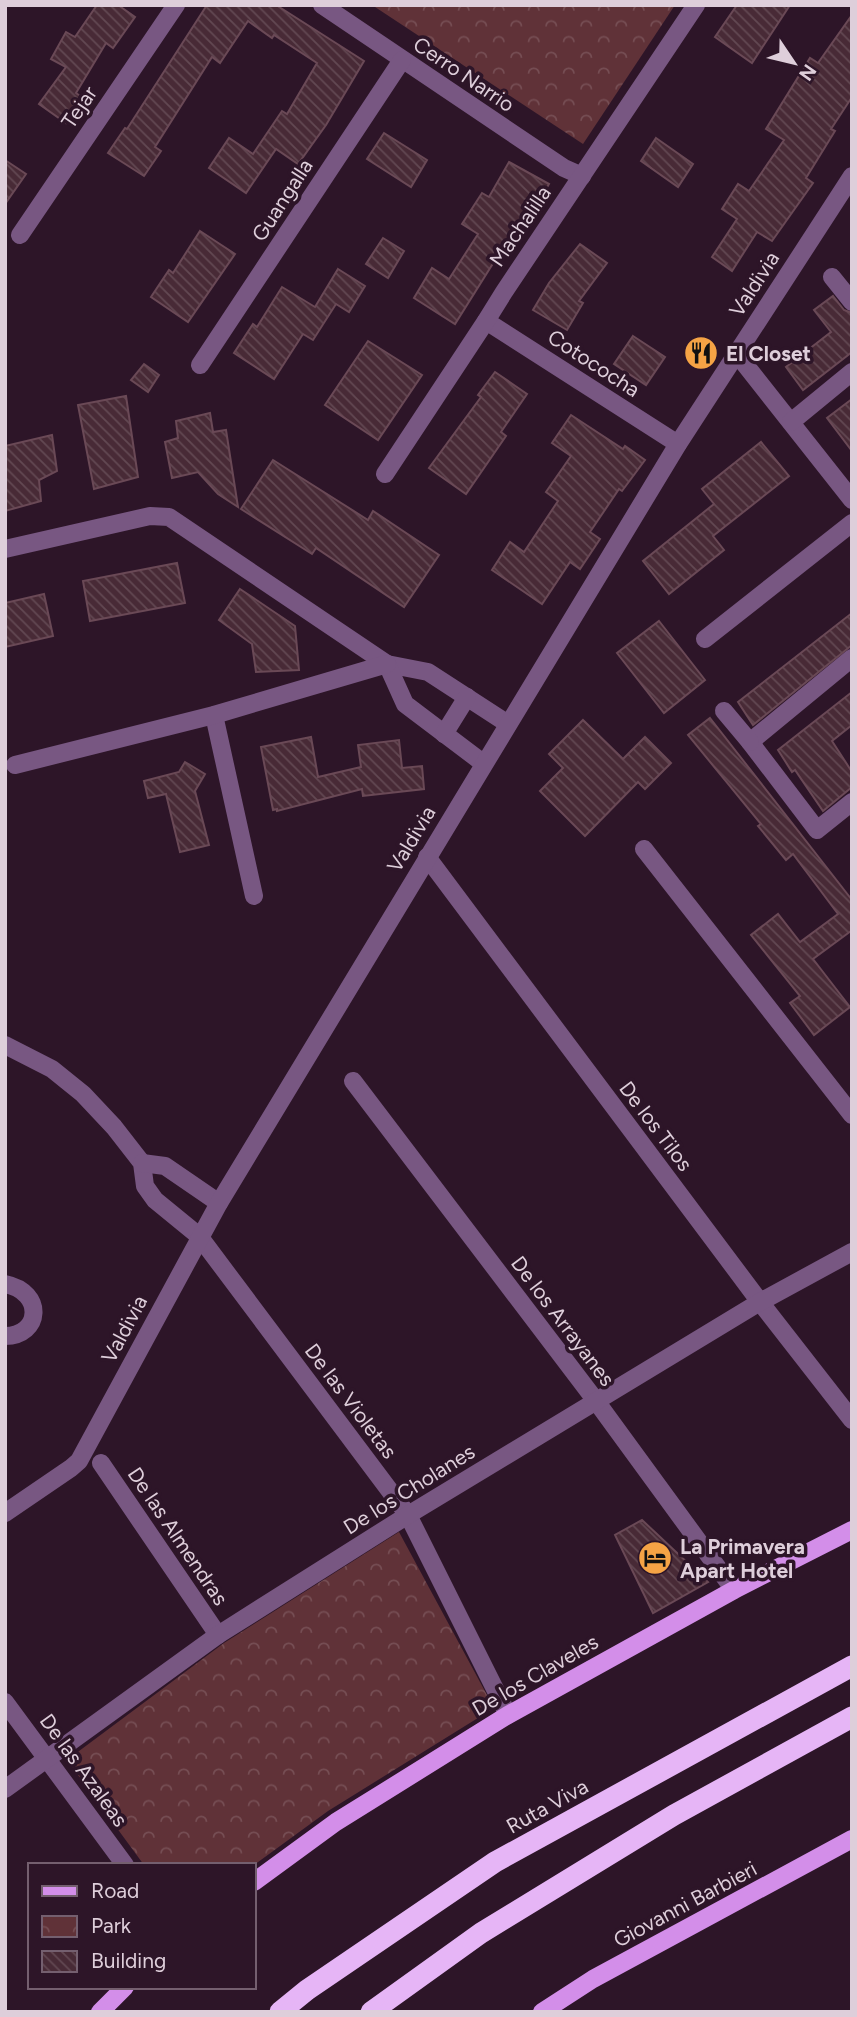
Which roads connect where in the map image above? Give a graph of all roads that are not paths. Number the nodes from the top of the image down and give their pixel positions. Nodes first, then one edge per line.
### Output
1 (176, 5) edge
2 (323, 5) edge
3 (696, 5) edge
4 (402, 60) junction
5 (582, 176) junction
6 (852, 176) edge
7 (20, 235) dead end
8 (832, 277) dead end
9 (852, 302) edge
10 (486, 321) junction
11 (736, 353) junction
12 (200, 365) dead end
13 (852, 372) edge
14 (791, 422) junction
15 (678, 444) junction
16 (385, 474) dead end
17 (852, 500) edge
18 (852, 523) edge
19 (5, 549) edge
20 (705, 639) dead end
21 (852, 658) edge
22 (387, 664) junction
23 (467, 697) junction
24 (724, 711) dead end
25 (214, 715) junction
26 (508, 724) junction
27 (444, 734) junction
28 (750, 742) junction
29 (483, 763) junction
30 (15, 765) dead end
31 (852, 802) edge
32 (644, 849) dead end
33 (427, 857) junction
34 (254, 897) dead end
35 (5, 1045) edge
36 (353, 1081) dead end
37 (852, 1115) edge
38 (142, 1163) junction
39 (219, 1203) junction
40 (200, 1236) junction
41 (852, 1252) edge
42 (5, 1284) edge
43 (760, 1302) junction
44 (5, 1336) edge
45 (596, 1401) junction
46 (852, 1420) edge
47 (101, 1463) dead end
48 (5, 1513) edge
49 (408, 1515) junction
50 (852, 1530) edge
51 (734, 1590) junction
52 (218, 1635) junction
53 (852, 1666) edge
54 (5, 1702) edge
55 (508, 1715) junction
56 (852, 1717) edge
57 (47, 1758) junction
58 (5, 1789) edge
59 (852, 1839) edge
60 (124, 1863) edge
61 (256, 1881) edge
62 (123, 1989) edge
63 (100, 2012) edge
64 (280, 2012) edge
65 (371, 2012) edge
66 (542, 2012) edge

1 - 7 street, Tejar
2 - 4 street, Cerro Narrio
3 - 5 street, Machalilla
4 - 5 street, Cerro Narrio
4 - 12 street, Guangalla
5 - 10 street, Machalilla
6 - 11 street, Valdivia
8 - 9 street
10 - 15 street, Cotococha
10 - 16 street, Machalilla
11 - 14 street
11 - 15 street, Valdivia
13 - 14 street
14 - 17 street
15 - 26 street, Valdivia
18 - 20 street
19 - 22 street
21 - 28 street
22 - 23 street
22 - 25 street
22 - 27 street
23 - 26 street
23 - 27 street
24 - 28 street
25 - 30 street
25 - 34 street
26 - 29 street, Valdivia
27 - 29 street
28 - 31 street
29 - 33 street, Valdivia
32 - 37 street
33 - 39 street, Valdivia
33 - 43 street, De los Tilos
35 - 38 street
36 - 45 street, De los Arrayanes
38 - 39 street
38 - 40 street, De las Violetas
39 - 40 street, Valdivia
40 - 48 street, Valdivia
40 - 49 street, De las Violetas
41 - 43 street, De los Cholanes
42 - 44 street
43 - 45 street, De los Cholanes
43 - 46 street, De los Tilos
45 - 49 street, De los Cholanes
45 - 51 street, De los Arrayanes
47 - 52 street, De las Almendras
49 - 52 street, De los Cholanes
49 - 55 street, De las Violetas
50 - 51 main road, De los Claveles
51 - 55 main road, De los Claveles
52 - 57 street, De los Cholanes
53 - 64 highway, Ruta Viva
54 - 57 street, De las Azaleas
55 - 61 main road, De los Claveles
56 - 65 highway
57 - 58 street, De los Cholanes
57 - 60 street, De las Azaleas
59 - 66 main road, Giovanni Barbieri
62 - 63 main road

